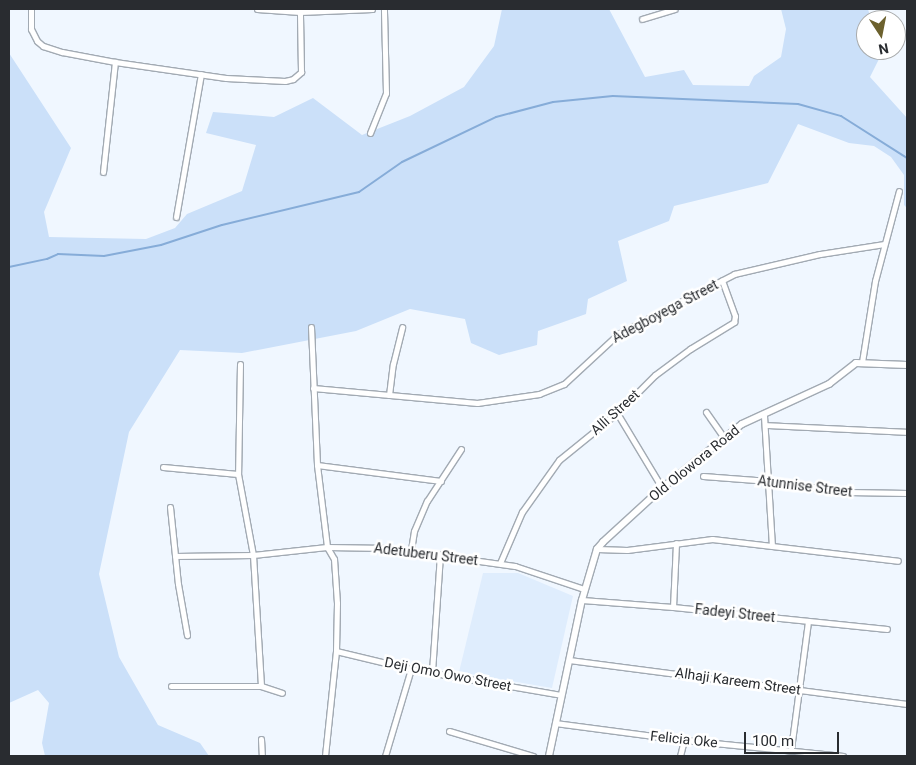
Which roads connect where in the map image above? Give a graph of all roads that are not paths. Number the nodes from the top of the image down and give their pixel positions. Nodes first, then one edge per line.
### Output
1 (31, 9) edge
2 (257, 9) edge
3 (372, 9) edge
4 (384, 9) edge
5 (675, 9) edge
6 (300, 12) junction
7 (642, 19) dead end
8 (115, 62) junction
9 (201, 74) junction
10 (370, 133) dead end
11 (103, 172) dead end
12 (899, 191) dead end
13 (176, 217) dead end
14 (884, 244) junction
15 (722, 280) junction
16 (311, 327) dead end
17 (402, 327) dead end
18 (862, 362) junction
19 (240, 364) dead end
20 (907, 365) edge
21 (313, 388) junction
22 (388, 395) junction
23 (706, 412) dead end
24 (617, 413) junction
25 (764, 416) junction
26 (765, 426) junction
27 (907, 432) edge
28 (724, 438) junction
29 (461, 448) dead end
30 (317, 465) junction
31 (163, 466) dead end
32 (238, 474) junction
33 (703, 476) dead end
34 (440, 481) junction
35 (769, 481) junction
36 (662, 488) junction
37 (907, 493) edge
38 (170, 506) dead end
39 (676, 544) junction
40 (772, 546) junction
41 (328, 547) junction
42 (597, 549) junction
43 (411, 550) junction
44 (440, 554) junction
45 (253, 555) junction
46 (174, 556) junction
47 (898, 561) dead end
48 (500, 563) junction
49 (584, 589) junction
50 (582, 600) junction
51 (673, 606) junction
52 (808, 621) junction
53 (887, 629) dead end
54 (187, 635) dead end
55 (336, 651) junction
56 (569, 660) junction
57 (411, 669) junction
58 (432, 672) junction
59 (171, 686) dead end
60 (262, 686) junction
61 (799, 689) junction
62 (282, 693) dead end
63 (561, 694) junction
64 (907, 704) edge
65 (555, 723) junction
66 (449, 732) dead end
67 (261, 740) dead end
68 (684, 740) junction
69 (791, 749) junction
70 (262, 756) edge
71 (325, 756) edge
72 (385, 756) edge
73 (533, 756) edge
74 (549, 756) edge
75 (680, 756) edge
76 (842, 756) edge

1 - 8 street
2 - 6 street
3 - 6 street
4 - 10 street
5 - 7 street
6 - 9 street
8 - 9 street
8 - 11 street
9 - 13 street
12 - 14 street
14 - 15 street, Adegboyega Street
14 - 18 street
15 - 22 street, Adegboyega Street
15 - 24 street, Alli Street
16 - 21 street
17 - 22 street
18 - 20 street
18 - 25 street, Old Olowora Road
19 - 32 street
21 - 22 street, Adegboyega Street
21 - 30 street
23 - 28 street
24 - 36 street
24 - 48 street, Alli Street
25 - 26 street
25 - 28 street, Old Olowora Road
26 - 27 street
26 - 35 street
28 - 36 street, Old Olowora Road
29 - 34 street
30 - 34 street
30 - 41 street
31 - 32 street
32 - 45 street
33 - 35 street, Atunnise Street
34 - 43 street
35 - 37 street, Atunnise Street
35 - 40 street
36 - 42 street, Old Olowora Road
38 - 46 street
39 - 40 street
39 - 42 street
39 - 51 street
40 - 47 street
41 - 43 street, Adetuberu Street
41 - 45 street, Adetuberu Street
41 - 55 street
42 - 49 street, Old Olowora Road
43 - 44 street, Adetuberu Street
44 - 48 street, Adetuberu Street
44 - 58 street
45 - 46 street, Adetuberu Street
45 - 60 street
46 - 54 street
48 - 49 street, Adetuberu Street
49 - 50 street, Old Olowora Road
50 - 51 street, Fadeyi Street
50 - 56 street, Old Olowora Road
51 - 52 street, Fadeyi Street
52 - 53 street, Fadeyi Street
52 - 61 street
55 - 57 street, Deji Omo Owo Street
55 - 71 street
56 - 61 street, Alhaji Kareem Street
56 - 63 street, Old Olowora Road
57 - 58 street, Deji Omo Owo Street
57 - 72 street
58 - 63 street, Deji Omo Owo Street
59 - 60 street
60 - 62 street
61 - 64 street, Alhaji Kareem Street
61 - 69 street
63 - 65 street, Old Olowora Road
65 - 68 street, Felicia Oke
65 - 74 street, Old Olowora Road
66 - 73 street
67 - 70 street
68 - 69 street, Felicia Oke
68 - 75 street
69 - 76 street, Felicia Oke

